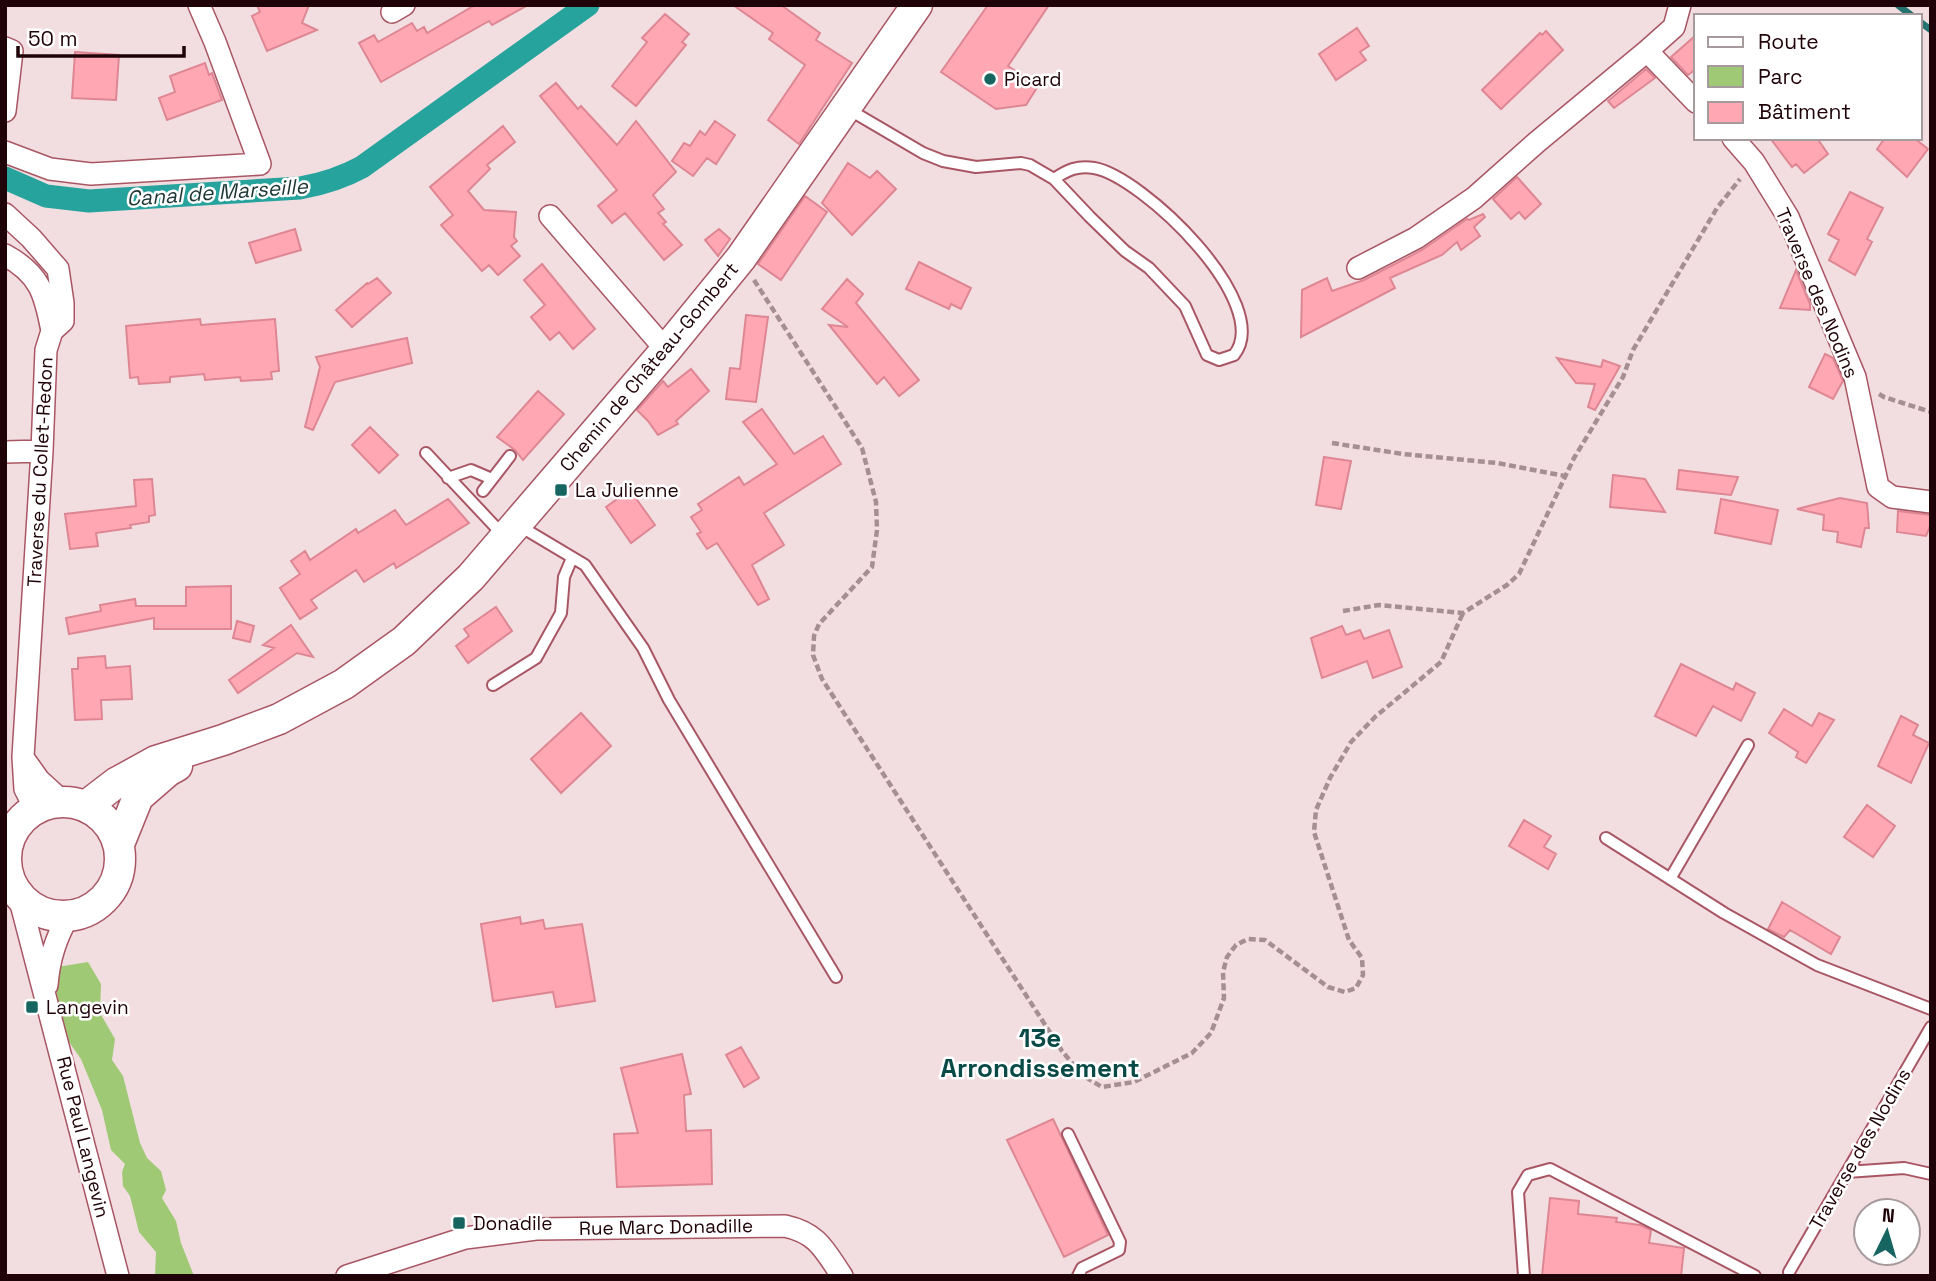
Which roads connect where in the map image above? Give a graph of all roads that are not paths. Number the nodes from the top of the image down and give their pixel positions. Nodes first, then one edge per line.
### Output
1 (199, 5) edge
2 (916, 5) edge
3 (1680, 5) edge
4 (5, 48) edge
5 (1647, 51) junction
6 (1694, 99) edge
7 (846, 108) junction
8 (5, 111) edge
9 (1735, 140) edge
10 (5, 152) edge
11 (1054, 179) junction
12 (5, 214) edge
13 (550, 216) dead end
14 (5, 255) edge
15 (1357, 268) dead end
16 (52, 331) junction
17 (666, 349) junction
18 (42, 451) junction
19 (5, 452) edge
20 (426, 453) dead end
21 (510, 456) dead end
22 (447, 478) junction
23 (492, 479) junction
24 (483, 491) dead end
25 (1931, 502) edge
26 (510, 530) junction
27 (572, 558) junction
28 (493, 685) dead end
29 (223, 740) junction
30 (1748, 745) dead end
31 (41, 813) edge
32 (1606, 838) dead end
33 (119, 844) junction
34 (6, 866) edge
35 (1670, 879) junction
36 (20, 900) junction
37 (68, 916) junction
38 (836, 977) dead end
39 (46, 997) junction
40 (1931, 1009) edge
41 (1931, 1027) edge
42 (1068, 1133) dead end
43 (1847, 1172) junction
44 (1931, 1174) edge
45 (1789, 1272) dead end
46 (118, 1276) edge
47 (347, 1276) edge
48 (842, 1276) edge
49 (1078, 1276) edge
50 (1524, 1276) edge
51 (1755, 1276) edge

1 - 10 street
2 - 7 street, Chemin de Château-Gombert
3 - 5 street
4 - 8 street
5 - 6 street
5 - 15 street
7 - 11 lane
7 - 17 street, Chemin de Château-Gombert
9 - 25 street, Traverse des Nodins
11 - 11 lane
12 - 16 street, Traverse du Collet-Redon
13 - 17 street
14 - 16 street
16 - 18 street, Traverse du Collet-Redon
17 - 26 street, Chemin de Château-Gombert
18 - 19 street
18 - 31 street, Traverse du Collet-Redon
20 - 22 lane
21 - 23 lane
22 - 23 lane
22 - 26 lane
23 - 24 lane
26 - 27 lane
26 - 29 street, Chemin de Château-Gombert
27 - 28 lane
27 - 38 lane
29 - 31 street, Chemin de Château-Gombert
29 - 33 street, Chemin de Château-Gombert
30 - 35 lane
31 - 33 street
31 - 34 street
32 - 35 lane
33 - 37 street
34 - 36 street
35 - 40 lane
36 - 37 street
36 - 39 street, Rue Paul Langevin
37 - 39 street, Rue Paul Langevin
39 - 46 street, Rue Paul Langevin
41 - 43 lane, Traverse des Nodins
42 - 49 lane
43 - 44 lane
43 - 45 lane, Traverse des Nodins
47 - 48 street, Rue Marc Donadille
50 - 51 lane

